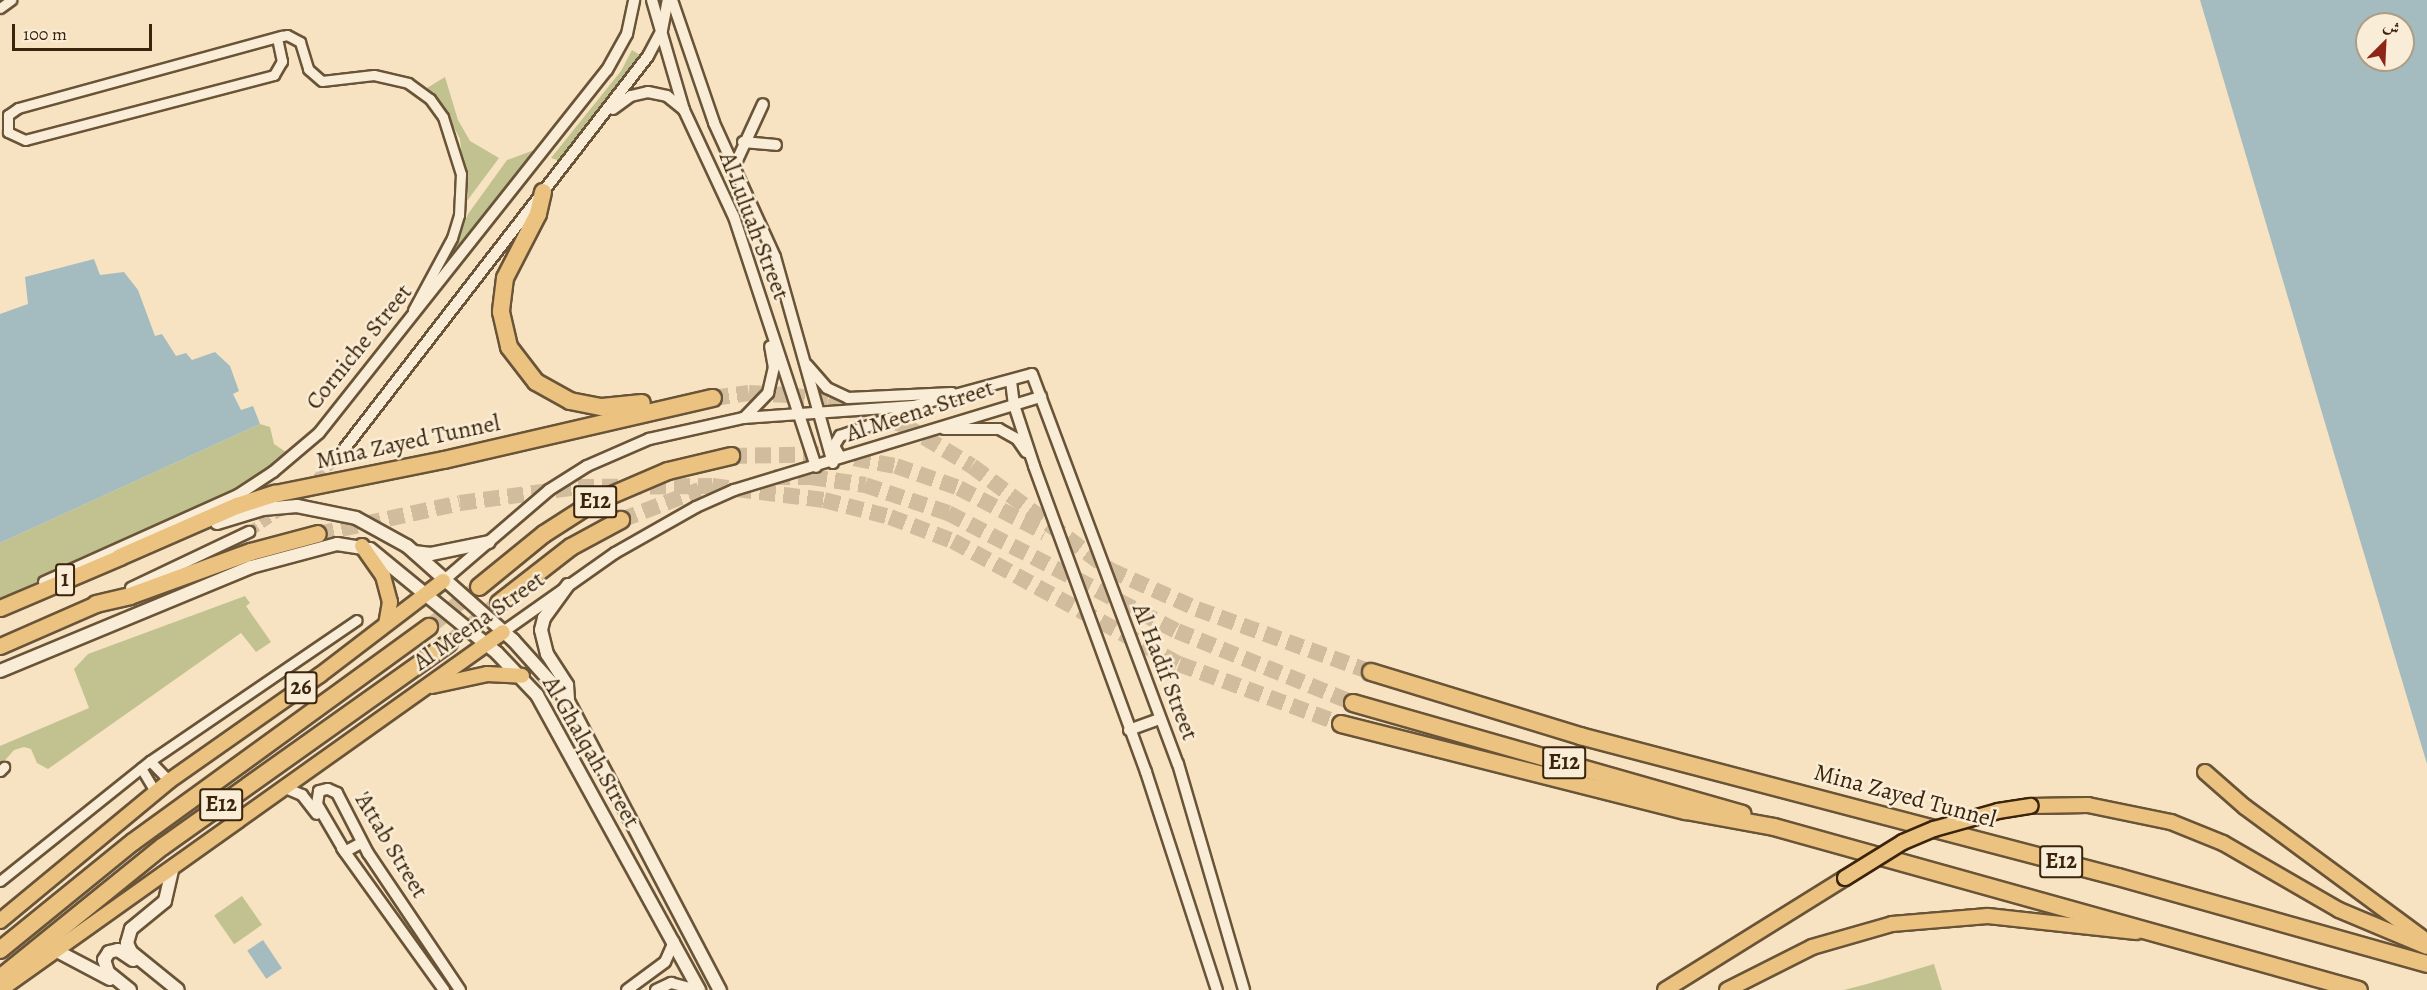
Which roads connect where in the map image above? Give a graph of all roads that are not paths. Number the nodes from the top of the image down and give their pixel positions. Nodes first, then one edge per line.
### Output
1 (11, 0) edge
2 (634, 0) edge
3 (652, 0) edge
4 (670, 0) edge
5 (0, 8) edge
6 (662, 30) junction
7 (277, 38) junction
8 (763, 104) dead end
9 (684, 110) junction
10 (4, 115) edge
11 (601, 119) junction
12 (743, 142) junction
13 (776, 145) dead end
14 (734, 167) junction
15 (543, 192) junction
16 (769, 322) junction
17 (401, 333) junction
18 (803, 361) junction
19 (1032, 374) joint
20 (1011, 381) junction
21 (958, 394) junction
22 (1041, 397) junction
23 (933, 401) junction
24 (1014, 405) junction
25 (800, 413) junction
26 (818, 413) junction
27 (743, 418) junction
28 (940, 428) junction
29 (731, 456) tunnel mouth
30 (338, 457) tunnel mouth
31 (848, 458) junction
32 (833, 463) junction
33 (1034, 466) junction
34 (816, 468) junction
35 (621, 520) tunnel mouth
36 (249, 532) tunnel mouth
37 (318, 534) tunnel mouth
38 (489, 542) junction
39 (362, 546) junction
40 (412, 552) junction
41 (120, 557) junction
42 (439, 576) junction
43 (568, 585) junction
44 (479, 587) tunnel mouth
45 (422, 592) junction
46 (499, 603) tunnel mouth
47 (96, 604) junction
48 (5, 605) edge
49 (357, 621) dead end
50 (386, 624) junction
51 (429, 627) tunnel mouth
52 (508, 636) junction
53 (449, 643) tunnel mouth
54 (0, 645) edge
55 (491, 648) junction
56 (0, 671) edge
57 (1371, 672) tunnel mouth
58 (522, 676) junction
59 (419, 691) junction
60 (568, 701) junction
61 (1353, 703) tunnel mouth
62 (1160, 719) junction
63 (1341, 724) tunnel mouth
64 (1129, 729) junction
65 (150, 761) junction
66 (141, 768) junction
67 (2205, 772) dead end
68 (169, 781) junction
69 (283, 788) junction
70 (155, 791) junction
71 (1774, 827) junction
72 (361, 843) junction
73 (345, 852) junction
74 (173, 866) junction
75 (0, 882) edge
76 (0, 921) edge
77 (2151, 932) junction
78 (2427, 941) edge
79 (674, 942) junction
80 (2427, 947) edge
81 (0, 950) edge
82 (56, 951) junction
83 (2427, 964) edge
84 (155, 972) junction
85 (0, 978) edge
86 (0, 990) edge
87 (130, 990) edge
88 (178, 990) edge
89 (444, 990) edge
90 (460, 990) edge
91 (627, 990) edge
92 (656, 990) edge
93 (698, 990) edge
94 (720, 990) edge
95 (1217, 990) edge
96 (1245, 990) edge
97 (1665, 990) edge
98 (1727, 990) edge
99 (2359, 990) edge

1 - 5 street
2 - 17 street, Corniche Street
3 - 6 street, Al Luluah Street
4 - 6 street, Corniche Street
4 - 14 street, Al Luluah Street
6 - 9 street, Al Luluah Street
6 - 11 street, Corniche Street
7 - 10 street
7 - 10 street
7 - 17 street
8 - 12 street
9 - 11 street
9 - 16 street, Al Luluah Street
11 - 15 street, Corniche Street
12 - 13 street
12 - 14 street
14 - 18 street, Al Luluah Street
15 - 30 street, Corniche Street
15 - 41 highway, Mina Zayed Tunnel
16 - 25 street, Al Luluah Street
16 - 27 street
17 - 48 street, Corniche Street
18 - 21 street
18 - 26 street, Al Luluah Street
19 - 20 street, Al Meena Street
19 - 22 street, Al Hadif Street
20 - 21 street, Al Meena Street
20 - 24 street
21 - 23 street, Al Meena Street
22 - 24 street, Al Meena Street
22 - 62 street, Al Hadif Street
23 - 26 street, Al Meena Street
23 - 31 street
24 - 28 street, Al Meena Street
24 - 33 street
25 - 26 street, Al Meena Street / 26
25 - 27 street, Al Meena Street / 26
25 - 34 street, Al Luluah Street
26 - 32 street, Al Luluah Street
27 - 38 street, Al Meena Street / 26
28 - 31 street, Al Meena Street
28 - 33 street
29 - 44 highway, E12
31 - 32 street, Al Meena Street
32 - 34 street, Al Meena Street
33 - 64 street
34 - 43 street, Al Meena Street
35 - 46 highway, E12
36 - 47 street
37 - 47 highway
38 - 40 main road
38 - 42 street, Al Meena Street / 26
39 - 45 main road, Al Ghalqah Street
39 - 50 main road
39 - 56 main road
40 - 41 main road, Al Ghalqah Street
40 - 42 main road, Al Ghalqah Street
41 - 48 highway, Corniche Street / 1
42 - 45 main road, Al Meena Street / 26
42 - 52 main road, Al Ghalqah Street
43 - 52 street, Al Meena Street
43 - 60 main road
45 - 50 main road, Al Meena Street / 26
45 - 55 main road, Al Ghalqah Street
47 - 54 highway
49 - 65 street
50 - 68 main road, Al Meena Street / 26
51 - 81 highway, E12
52 - 55 main road, Al Meena Street
52 - 60 main road, Al Ghalqah Street
53 - 85 highway, E12
55 - 58 main road, Al Ghalqah Street
55 - 59 main road, Al Meena Street
57 - 83 highway, Mina Zayed Tunnel / E12
58 - 59 main road
58 - 79 main road, Al Ghalqah Street
59 - 69 main road, Al Meena Street
60 - 94 main road, Al Ghalqah Street
61 - 71 highway, E12
62 - 64 street
62 - 96 street, Al Hadif Street
63 - 71 highway
64 - 95 street
65 - 66 street
65 - 68 street
66 - 70 street
66 - 75 street
67 - 78 main road
68 - 70 main road, Al Meena Street / 26
69 - 73 street, 'Attab Street
69 - 74 main road, Al Meena Street
70 - 76 main road, Al Meena Street / 26
71 - 77 highway
72 - 73 street
72 - 73 street, 'Attab Street
72 - 90 street, 'Attab Street
73 - 89 street, 'Attab Street
74 - 82 main road, Al Meena Street
74 - 84 main road
77 - 98 main road
77 - 99 highway
79 - 91 street
79 - 93 main road, Al Ghalqah Street
80 - 97 main road, bridge
82 - 86 main road, Al Meena Street
82 - 87 main road
84 - 87 main road
84 - 88 main road
92 - 93 street

